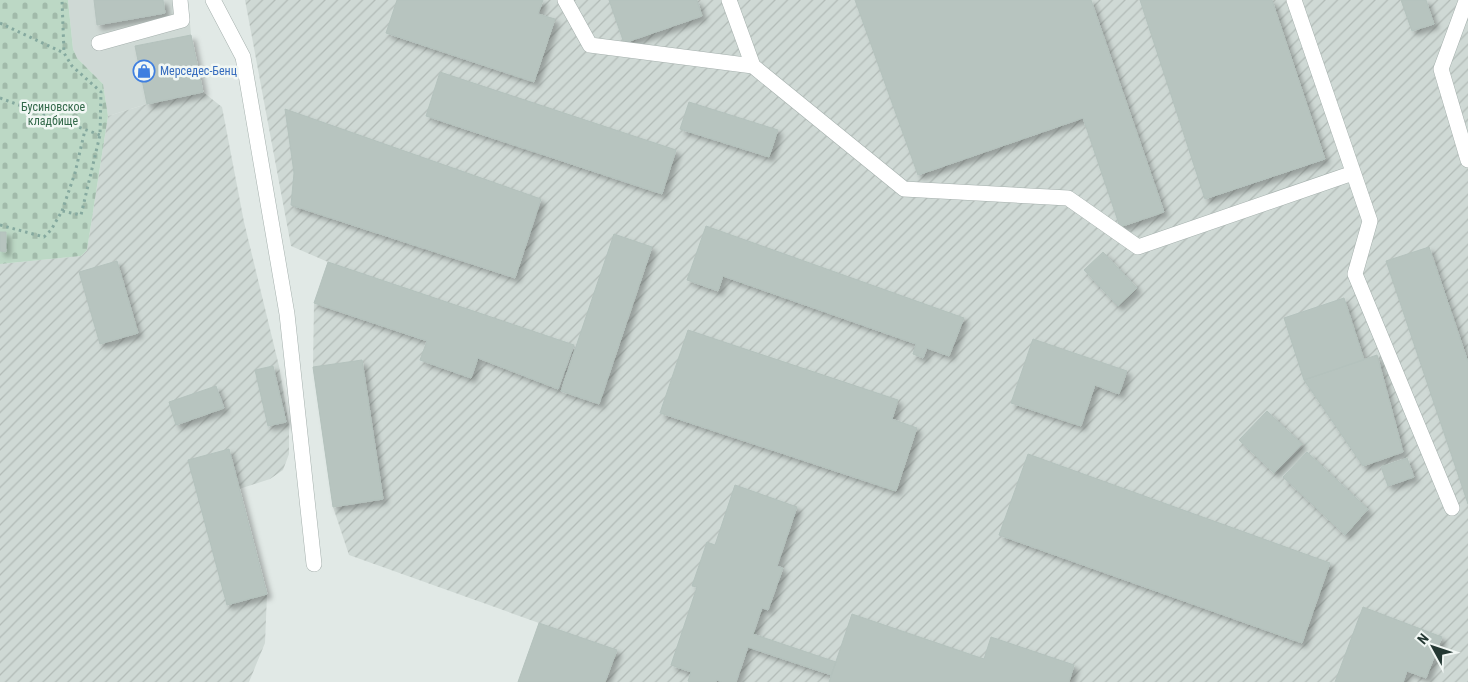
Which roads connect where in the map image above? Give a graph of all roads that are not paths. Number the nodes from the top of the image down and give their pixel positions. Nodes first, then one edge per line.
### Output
1 (180, 0) edge
2 (213, 0) edge
3 (565, 0) edge
4 (729, 0) edge
5 (1294, 0) edge
6 (1468, 0) edge
7 (99, 44) dead end
8 (752, 66) junction
9 (1468, 160) edge
10 (1353, 173) junction
11 (1452, 508) dead end
12 (314, 564) dead end

1 - 7 lane
2 - 12 lane
3 - 8 lane
4 - 8 lane
5 - 10 lane
6 - 9 lane
8 - 10 lane
10 - 11 lane

